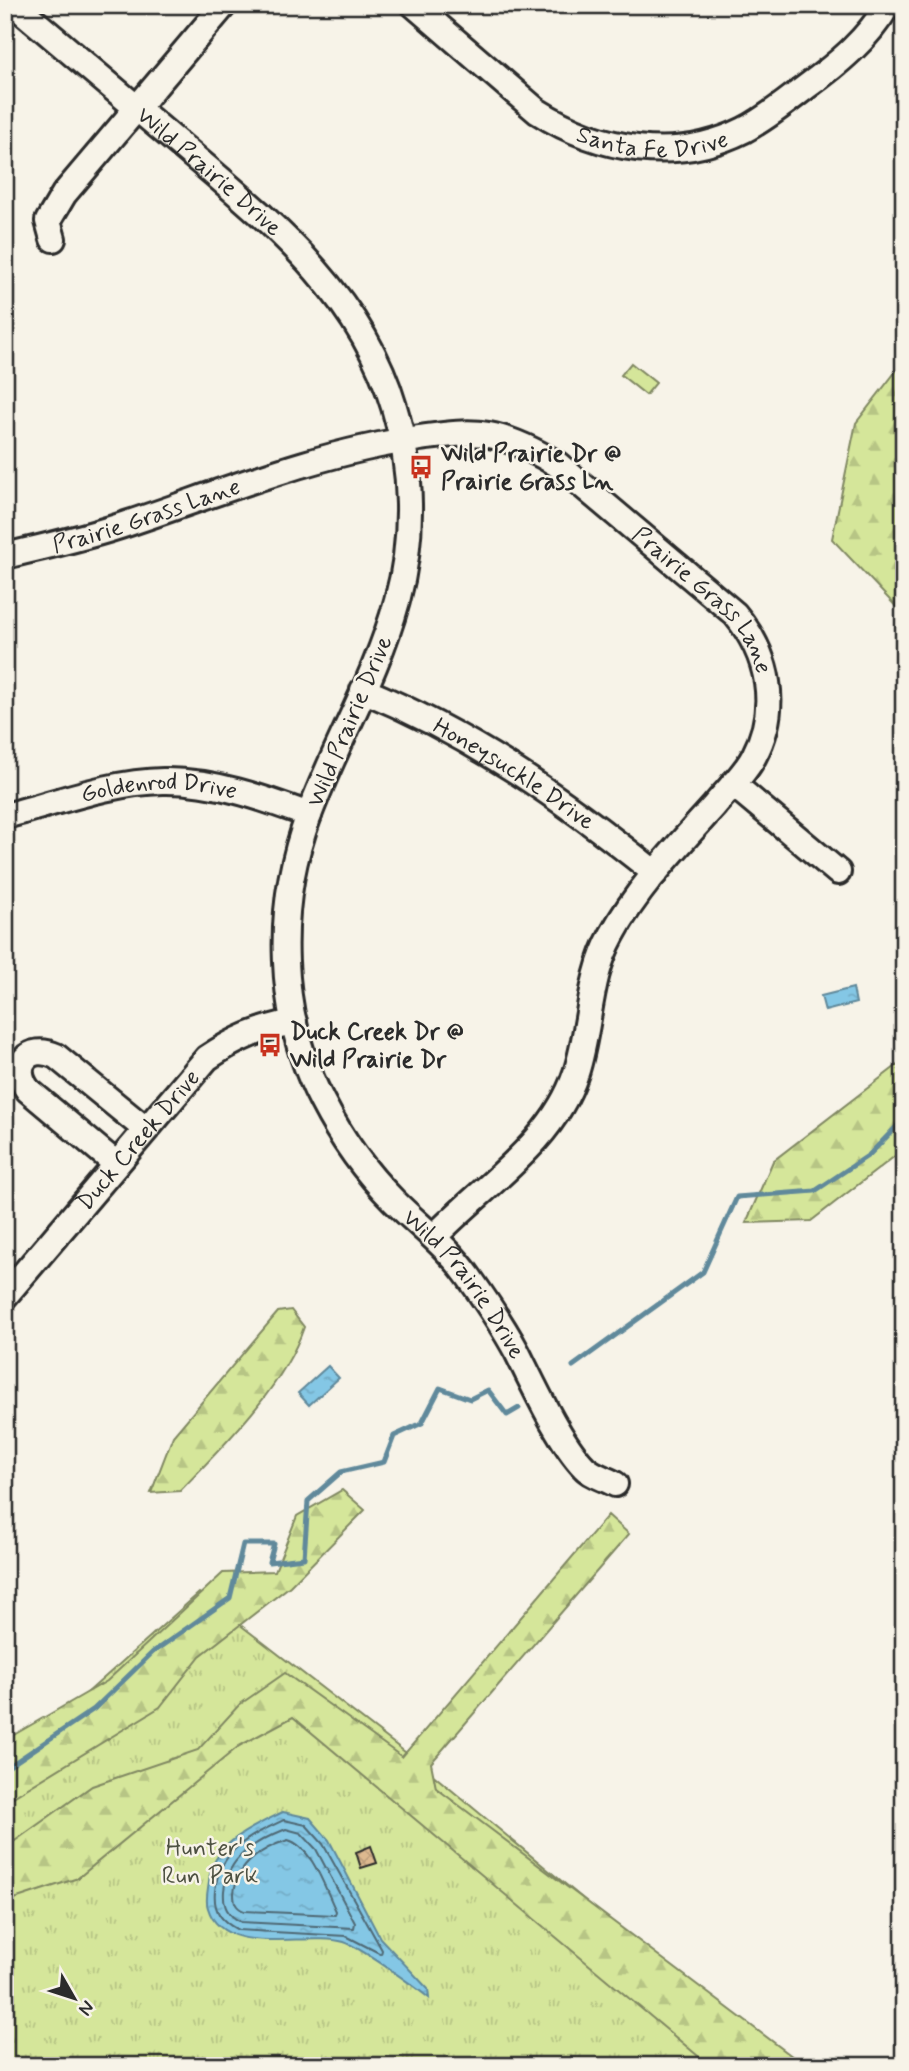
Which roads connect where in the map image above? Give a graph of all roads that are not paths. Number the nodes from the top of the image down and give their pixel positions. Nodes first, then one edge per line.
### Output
1 (15, 5) edge
2 (224, 5) edge
3 (414, 5) edge
4 (888, 5) edge
5 (136, 108) junction
6 (53, 239) dead end
7 (402, 441) junction
8 (5, 556) edge
9 (363, 690) junction
10 (733, 784) junction
11 (309, 815) junction
12 (5, 816) edge
13 (838, 872) dead end
14 (655, 873) junction
15 (294, 1022) junction
16 (144, 1128) junction
17 (115, 1163) junction
18 (435, 1236) junction
19 (5, 1296) edge
20 (615, 1484) dead end

1 - 5 street, Wild Prairie Drive
2 - 5 street
3 - 4 street, Santa Fe Drive
5 - 6 street
5 - 7 street, Wild Prairie Drive
7 - 8 street, Prairie Grass Lane
7 - 9 street, Wild Prairie Drive
7 - 10 street, Prairie Grass Lane
9 - 11 street, Wild Prairie Drive
9 - 14 street, Honeysuckle Drive
10 - 13 street
10 - 14 street, Prairie Grass Lane
11 - 12 street, Goldenrod Drive
11 - 15 street, Wild Prairie Drive
14 - 18 street, Prairie Grass Lane
15 - 16 street, Duck Creek Drive
15 - 18 street, Wild Prairie Drive
16 - 17 street, Duck Creek Drive
16 - 17 street
17 - 19 street, Duck Creek Drive
18 - 20 street, Wild Prairie Drive

